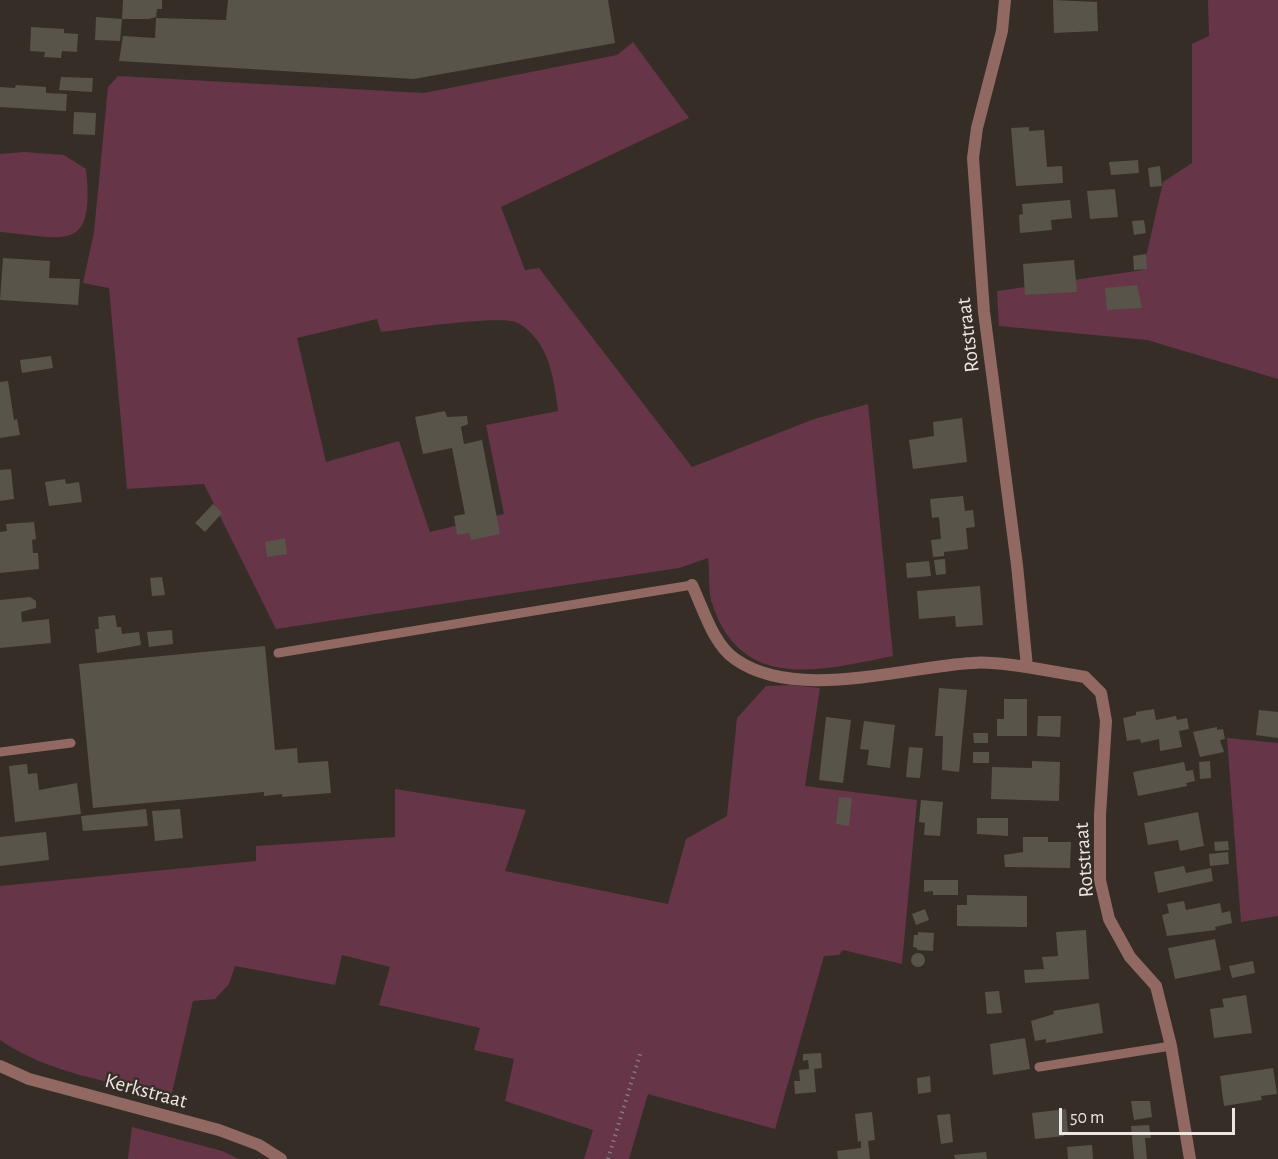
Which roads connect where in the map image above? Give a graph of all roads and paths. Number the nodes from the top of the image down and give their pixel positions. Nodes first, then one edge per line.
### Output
1 (1005, 0) edge
2 (692, 585) joint
3 (278, 653) dead end
4 (1027, 667) junction
5 (71, 743) dead end
6 (0, 752) edge
7 (1171, 1046) junction
8 (640, 1054) dead end
9 (0, 1066) edge
10 (1039, 1067) dead end
11 (281, 1159) edge
12 (608, 1159) edge
13 (1190, 1159) edge

1 - 4 street, Rotstraat
2 - 3 lane
2 - 4 street, Rotstraat
4 - 7 street, Rotstraat
5 - 6 lane
7 - 10 lane
7 - 13 street, Rotstraat
8 - 12 path
9 - 11 street, Kerkstraat

